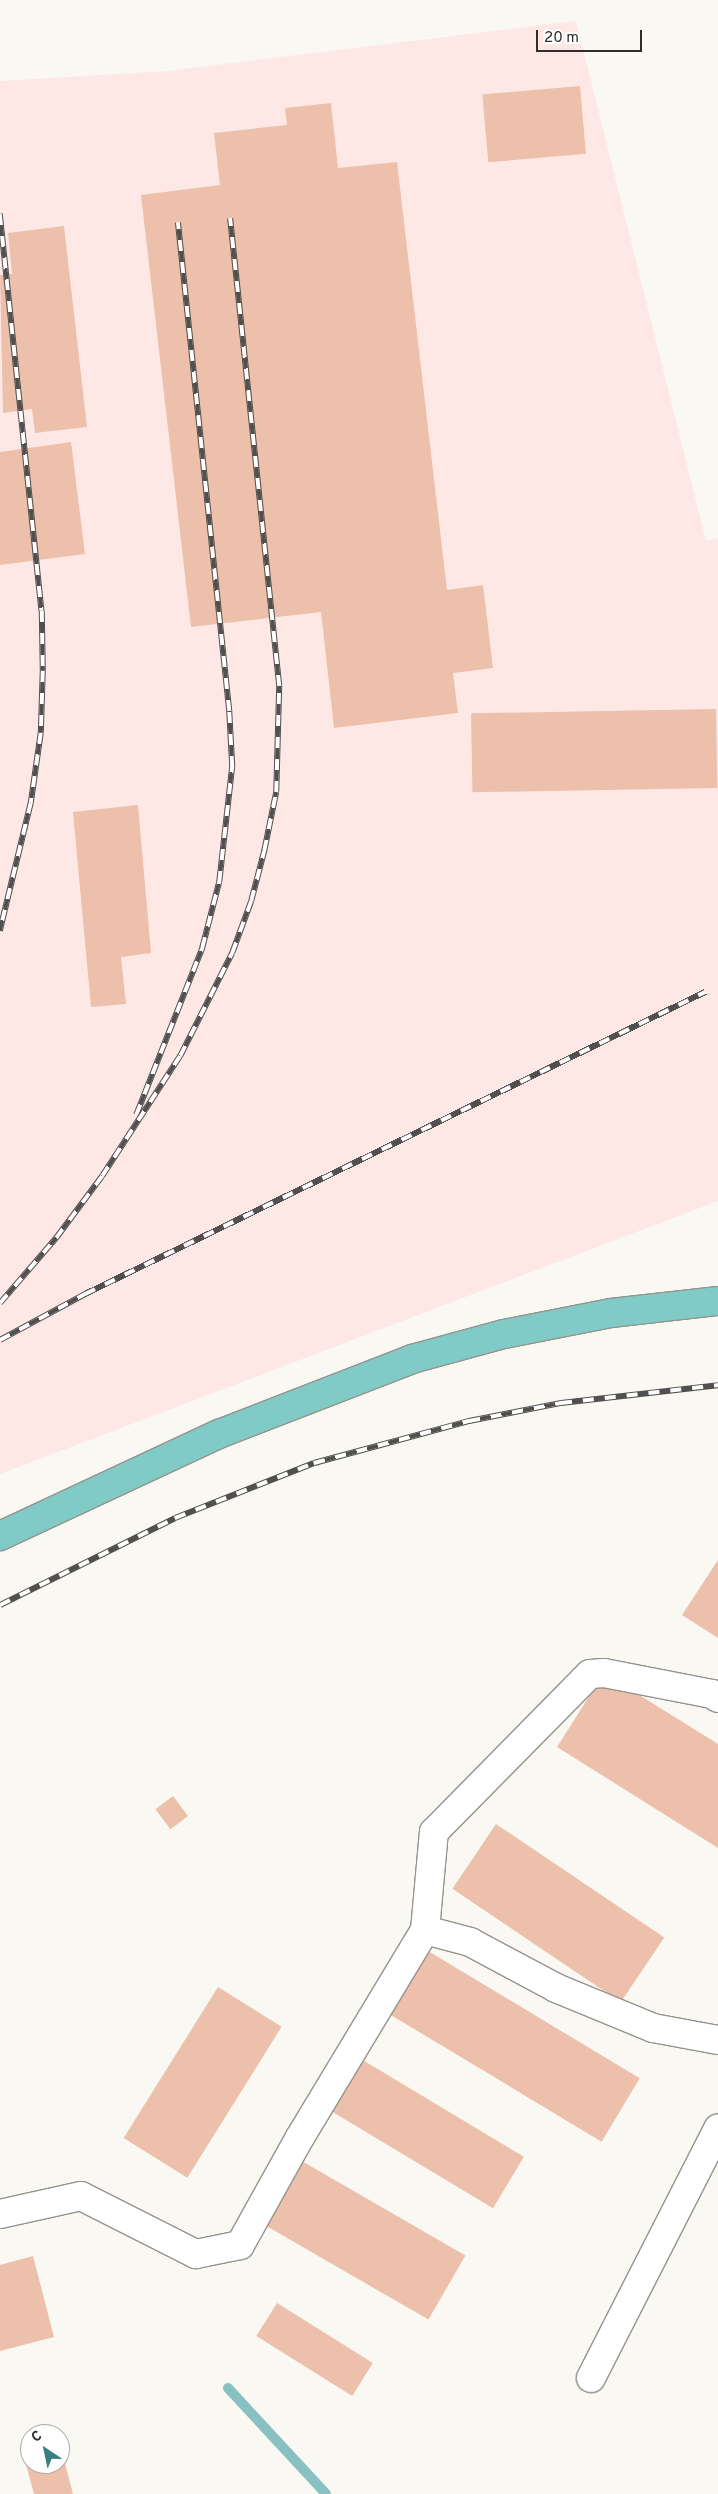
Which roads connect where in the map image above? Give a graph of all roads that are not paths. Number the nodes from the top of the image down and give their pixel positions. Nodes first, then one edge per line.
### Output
1 (718, 1301) edge
2 (0, 1536) edge
3 (718, 1698) edge
4 (425, 1930) junction
5 (718, 2040) edge
6 (718, 2130) edge
7 (0, 2214) edge
8 (591, 2378) dead end

1 - 2 main road
3 - 4 lane
4 - 5 lane
4 - 7 lane
6 - 8 lane

